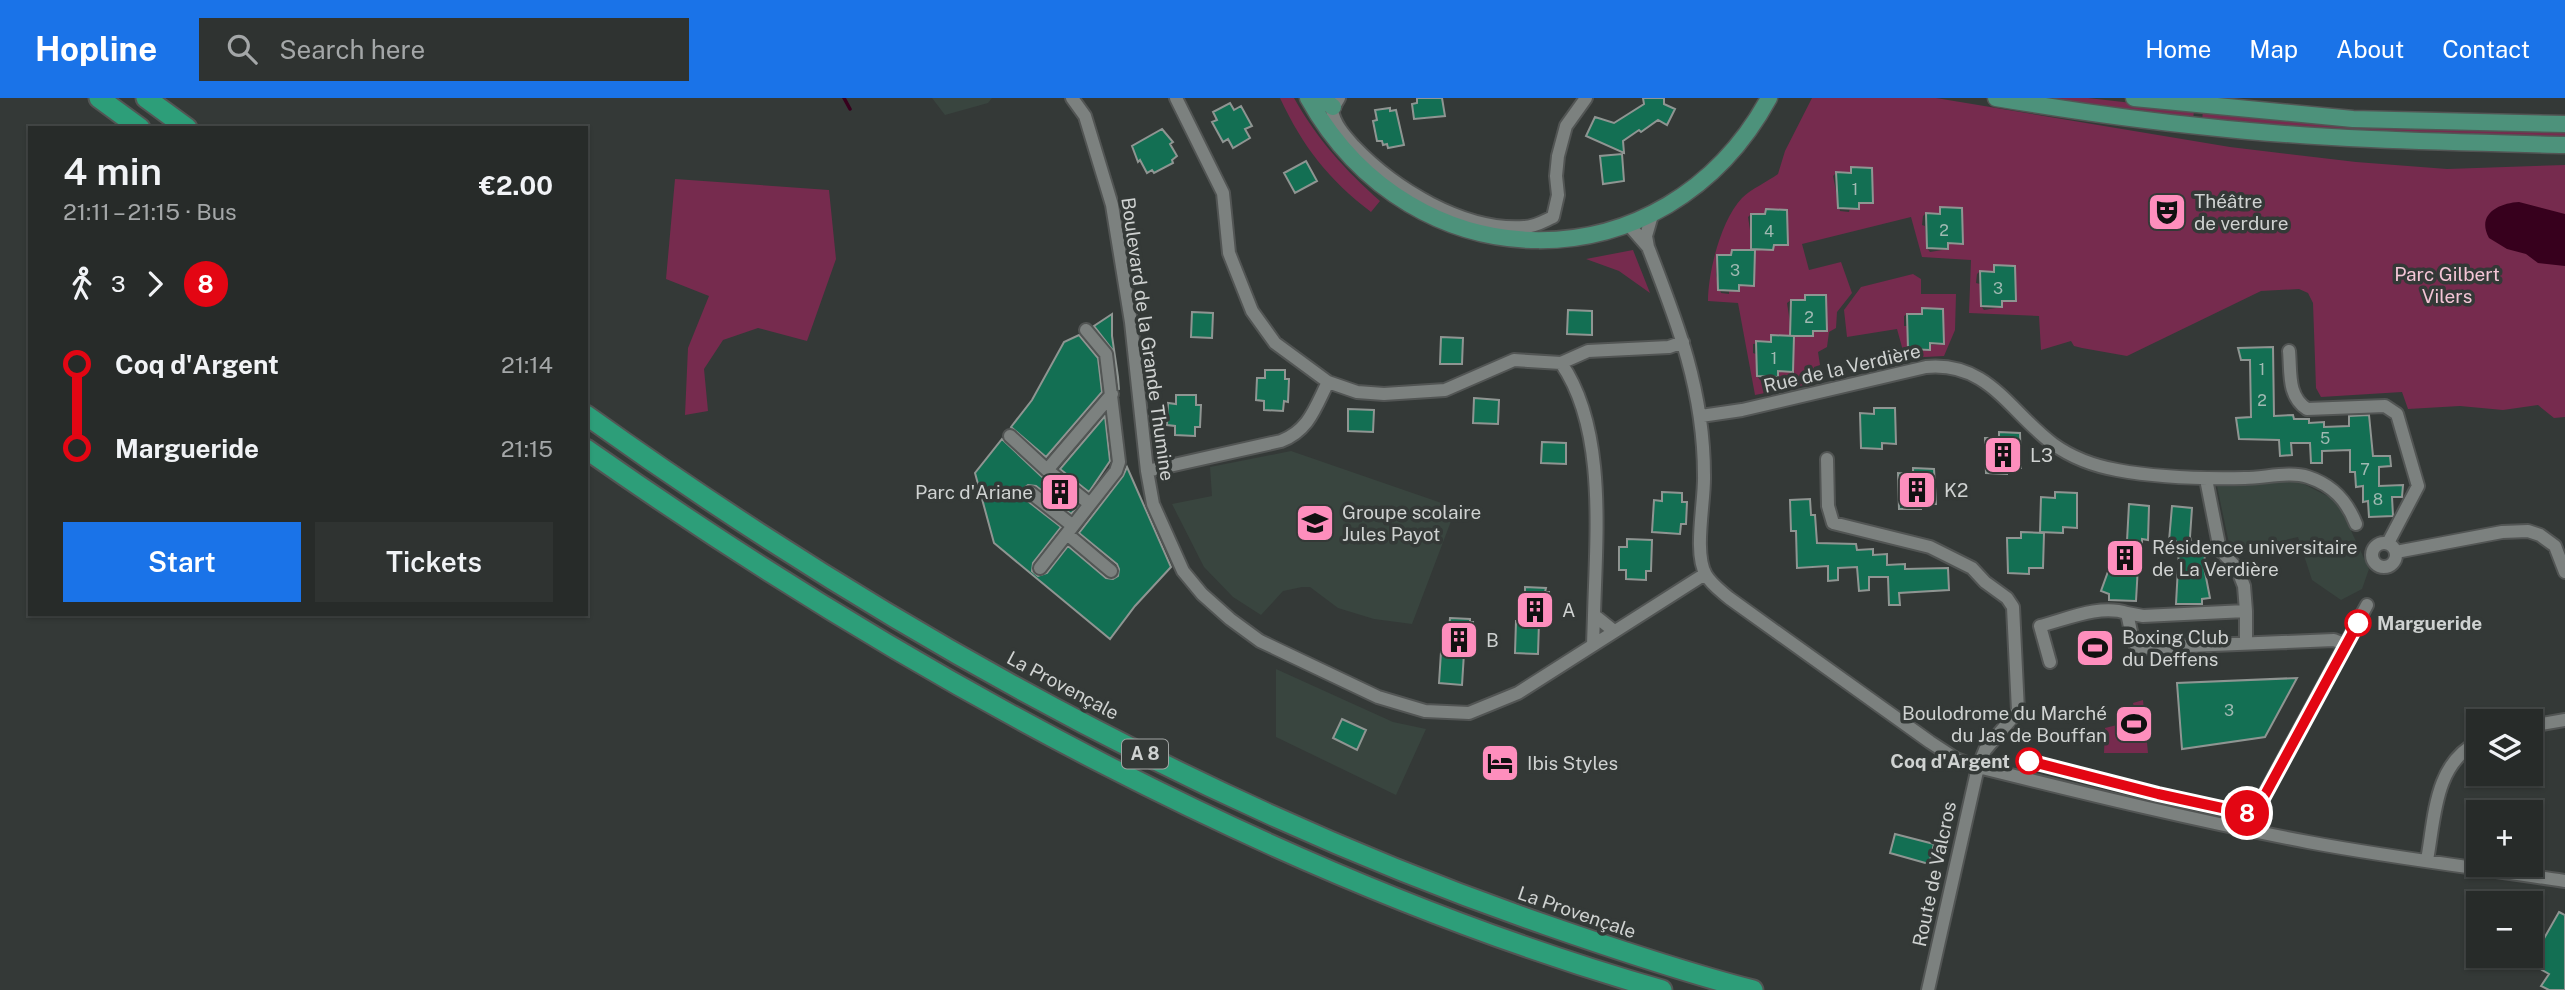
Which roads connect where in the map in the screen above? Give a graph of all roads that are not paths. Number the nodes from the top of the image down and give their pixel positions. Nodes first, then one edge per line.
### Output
1 (99, 98) edge
2 (146, 98) edge
3 (1072, 98) edge
4 (1176, 98) edge
5 (1308, 98) edge
6 (1586, 98) edge
7 (1769, 98) edge
8 (1996, 98) edge
9 (2134, 98) edge
10 (1333, 101) edge
11 (2565, 124) edge
12 (137, 126) edge
13 (184, 126) edge
14 (2565, 145) edge
15 (1652, 215) junction
16 (1628, 224) junction
17 (1648, 247) junction
18 (1086, 330) dead end
19 (1683, 342) junction
20 (2289, 351) dead end
21 (1560, 363) junction
22 (1328, 382) junction
23 (1112, 394) junction
24 (588, 416) edge
25 (1701, 416) junction
26 (1010, 436) dead end
27 (588, 450) edge
28 (1827, 459) dead end
29 (1047, 470) junction
30 (1147, 471) junction
31 (2206, 479) junction
32 (1031, 493) dead end
33 (1090, 505) junction
34 (2356, 524) dead end
35 (1070, 530) junction
36 (1040, 568) dead end
37 (1111, 571) dead end
38 (2565, 572) edge
39 (1705, 574) junction
40 (2367, 605) dead end
41 (2246, 611) junction
42 (2127, 613) junction
43 (1594, 615) junction
44 (1615, 631) junction
45 (2246, 643) junction
46 (1592, 645) junction
47 (2346, 645) junction
48 (2050, 662) dead end
49 (2565, 720) edge
50 (2543, 724) edge
51 (2466, 750) edge
52 (1978, 767) junction
53 (2249, 830) junction
54 (2427, 860) junction
55 (2565, 881) edge
56 (1662, 990) edge
57 (1753, 990) edge
58 (1928, 990) edge

1 - 12 highway
2 - 13 highway
3 - 30 street, Boulevard de la Grande Thumine
4 - 22 street
5 - 16 main road
6 - 10 street
7 - 15 main road
8 - 14 main road
9 - 11 main road
15 - 16 main road
15 - 17 street
16 - 17 street
17 - 19 street
18 - 23 street
19 - 21 street
19 - 25 street
20 - 38 street
21 - 22 street
21 - 43 street
22 - 30 street
23 - 29 street
23 - 33 street
24 - 57 highway, La Provençale / A 8
25 - 31 street, Rue de la Verdière
25 - 39 street
26 - 29 street
27 - 56 highway, A 8
28 - 52 street, Route de Valcros
29 - 33 street
30 - 46 street, Boulevard de la Grande Thumine
31 - 34 street, Rue de la Verdière
31 - 41 street
32 - 35 street
33 - 35 street
35 - 36 street
35 - 37 street
39 - 44 street, Boulevard de la Grande Thumine
39 - 52 street
40 - 47 street
41 - 42 street
41 - 45 street
42 - 45 street
42 - 48 street
43 - 44 street
43 - 46 street
44 - 46 street, Boulevard de la Grande Thumine
45 - 47 street
47 - 53 street
49 - 50 street
51 - 54 street
52 - 53 street
52 - 58 street, Route de Valcros
53 - 54 street
54 - 55 street

